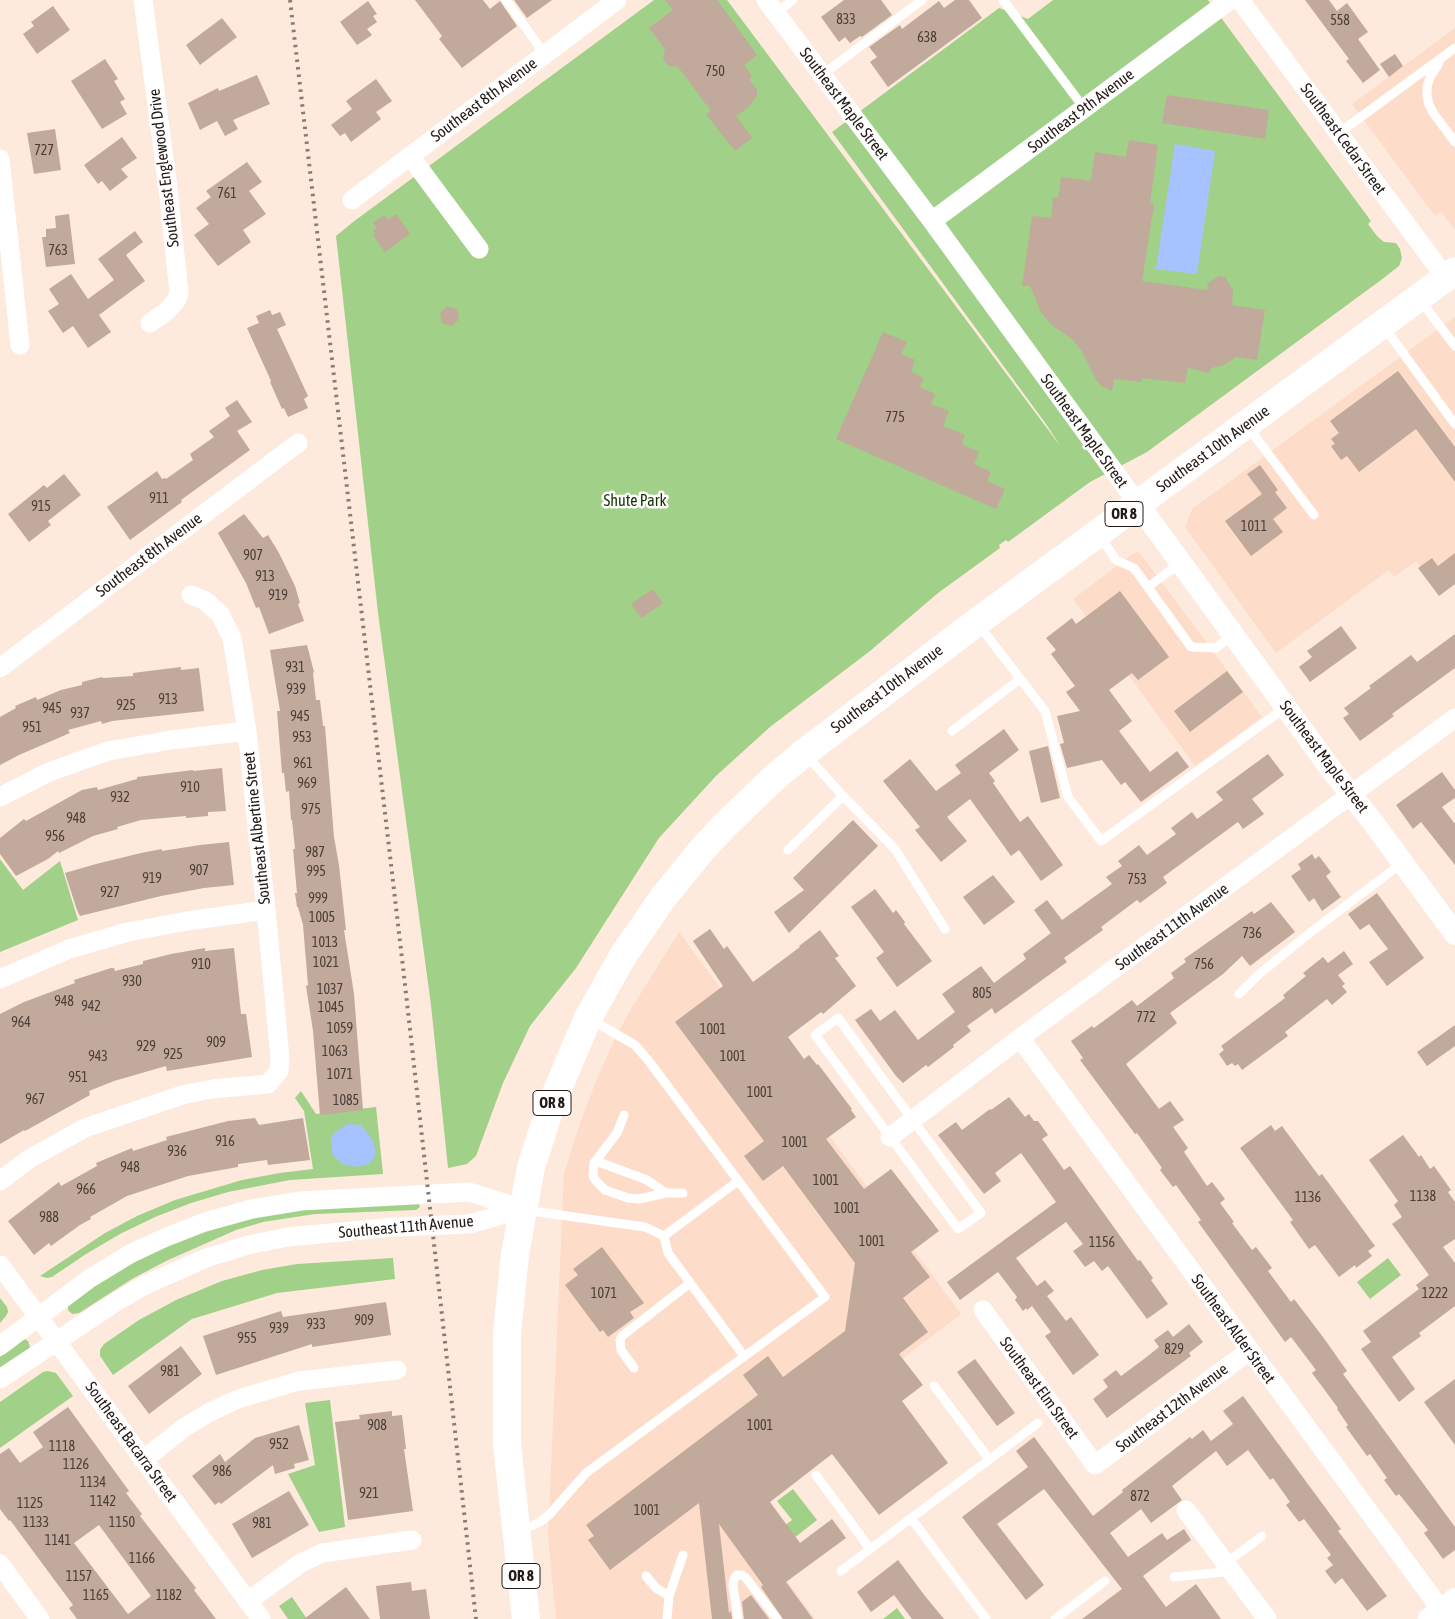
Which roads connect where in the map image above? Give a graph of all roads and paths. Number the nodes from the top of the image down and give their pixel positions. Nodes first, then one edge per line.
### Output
1 (143, 0) edge
2 (506, 0) edge
3 (618, 0) edge
4 (793, 0) edge
5 (922, 0) edge
6 (1003, 0) edge
7 (1230, 0) edge
8 (1240, 0) edge
9 (771, 6) edge
10 (1455, 48) edge
11 (545, 54) junction
12 (1441, 58) junction
13 (822, 75) junction
14 (1084, 108) junction
15 (1339, 133) junction
16 (1455, 142) edge
17 (410, 156) junction
18 (0, 159) edge
19 (352, 200) dead end
20 (932, 221) junction
21 (479, 249) dead end
22 (1450, 275) edge
23 (1419, 298) junction
24 (150, 323) dead end
25 (1382, 325) junction
26 (20, 345) dead end
27 (1455, 346) edge
28 (1246, 424) junction
29 (1455, 424) edge
30 (298, 443) dead end
31 (1138, 504) junction
32 (1314, 515) dead end
33 (1098, 533) junction
34 (1180, 563) junction
35 (1148, 587) junction
36 (191, 595) dead end
37 (977, 622) junction
38 (1233, 635) junction
39 (0, 668) edge
40 (1020, 679) junction
41 (1286, 707) junction
42 (1455, 718) edge
43 (247, 731) junction
44 (952, 731) dead end
45 (804, 753) junction
46 (1351, 795) junction
47 (843, 796) junction
48 (0, 797) edge
49 (788, 850) dead end
50 (1402, 862) junction
51 (266, 910) junction
52 (945, 929) dead end
53 (1455, 934) edge
54 (0, 979) edge
55 (1239, 994) dead end
56 (588, 1018) junction
57 (1020, 1038) junction
58 (624, 1115) dead end
59 (912, 1120) junction
60 (890, 1137) junction
61 (596, 1161) junction
62 (738, 1181) junction
63 (0, 1182) edge
64 (666, 1193) junction
65 (683, 1193) dead end
66 (523, 1210) junction
67 (664, 1236) junction
68 (0, 1265) edge
69 (690, 1283) junction
70 (983, 1310) dead end
71 (38, 1316) junction
72 (56, 1341) junction
73 (0, 1346) edge
74 (1249, 1351) junction
75 (744, 1356) junction
76 (634, 1368) dead end
77 (397, 1370) dead end
78 (0, 1379) edge
79 (934, 1386) dead end
80 (1038, 1423) dead end
81 (143, 1460) junction
82 (989, 1460) junction
83 (1095, 1465) joint
84 (816, 1475) dead end
85 (1186, 1510) dead end
86 (911, 1518) junction
87 (516, 1533) junction
88 (1262, 1536) dead end
89 (412, 1540) dead end
90 (870, 1549) junction
91 (683, 1555) dead end
92 (0, 1564) edge
93 (1229, 1567) junction
94 (841, 1571) dead end
95 (646, 1576) dead end
96 (1174, 1577) dead end
97 (1105, 1582) dead end
98 (669, 1596) junction
99 (248, 1601) junction
100 (1444, 1612) edge
101 (40, 1619) edge
102 (261, 1619) edge
103 (526, 1619) edge
104 (667, 1619) edge
105 (738, 1619) edge
106 (777, 1619) edge
107 (986, 1619) edge
108 (1055, 1619) edge
109 (1267, 1619) edge

1 - 24 street, Southeast Englewood Drive
2 - 11 lane
3 - 11 street, Southeast 8th Avenue
4 - 9 lane
5 - 13 lane
6 - 14 lane
7 - 14 street, Southeast 9th Avenue
8 - 15 street, Southeast Cedar Street
9 - 13 street, Southeast Maple Street
10 - 12 lane
11 - 17 street, Southeast 8th Avenue
12 - 15 lane
12 - 16 lane
13 - 20 street, Southeast Maple Street
14 - 20 street, Southeast 9th Avenue
15 - 22 street, Southeast Cedar Street
17 - 19 street, Southeast 8th Avenue
17 - 21 street
18 - 26 street
20 - 31 street, Southeast Maple Street
22 - 23 main road, Southeast 10th Avenue / OR 8
23 - 25 main road, Southeast 10th Avenue / OR 8
23 - 27 lane
25 - 28 main road, Southeast 10th Avenue / OR 8
25 - 29 lane
28 - 31 main road, Southeast 10th Avenue / OR 8
28 - 32 lane
30 - 39 street, Southeast 8th Avenue
31 - 33 main road, Southeast 10th Avenue / OR 8
31 - 34 street, Southeast Maple Street
33 - 35 lane
33 - 37 main road, Southeast 10th Avenue / OR 8
34 - 35 lane
34 - 38 street, Southeast Maple Street
35 - 38 lane
36 - 43 street, Southeast Albertine Street
37 - 40 lane
37 - 45 main road, Southeast 10th Avenue / OR 8
38 - 41 street, Southeast Maple Street
40 - 41 lane
40 - 44 lane
41 - 46 street, Southeast Maple Street
42 - 46 street, Southeast 11th Avenue
43 - 48 street
43 - 51 street, Southeast Albertine Street
45 - 47 lane
45 - 56 main road, OR 8
46 - 50 street, Southeast Maple Street
46 - 57 street, Southeast 11th Avenue
47 - 49 lane
47 - 52 lane
50 - 53 street, Southeast Maple Street
50 - 55 lane
51 - 54 street
51 - 63 street, Southeast Albertine Street
56 - 62 lane
56 - 66 main road, OR 8
57 - 59 street, Southeast 11th Avenue
57 - 74 street, Southeast Alder Street
58 - 61 lane
59 - 60 street, Southeast 11th Avenue
59 - 60 lane
59 - 60 lane
61 - 64 lane
61 - 64 lane
62 - 67 lane
62 - 75 lane
64 - 65 lane
66 - 67 lane
66 - 71 street, Southeast 11th Avenue
66 - 72 street, Southeast 11th Avenue
66 - 87 main road, OR 8
67 - 69 lane
68 - 71 street, Southeast Bacarra Street
69 - 75 lane
69 - 76 lane
70 - 83 street, Southeast Elm Street
71 - 72 street, Southeast Bacarra Street
71 - 73 street, Southeast 11th Avenue
72 - 78 street, Southeast 11th Avenue
72 - 81 street, Southeast Bacarra Street
74 - 83 street, Southeast 12th Avenue
74 - 100 street, Southeast Alder Street
75 - 87 lane
77 - 81 street
79 - 82 lane
80 - 82 lane
81 - 99 street, Southeast Bacarra Street
82 - 86 lane
84 - 90 lane
85 - 93 street
86 - 90 lane
86 - 107 lane
87 - 103 main road, OR 8
88 - 93 lane
89 - 99 street
90 - 94 lane
91 - 98 lane
92 - 101 street
93 - 96 lane
93 - 109 street
95 - 98 lane
97 - 108 lane
98 - 104 lane
99 - 102 street, Southeast Bacarra Street
105 - 106 lane

